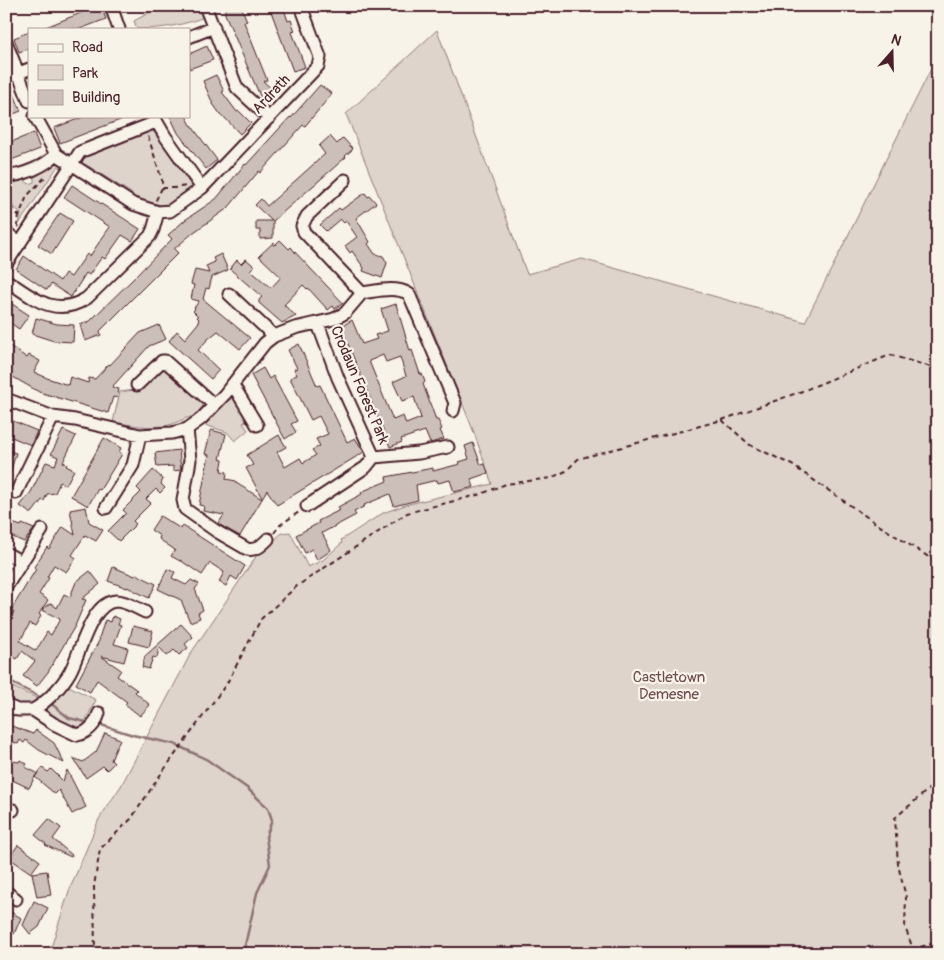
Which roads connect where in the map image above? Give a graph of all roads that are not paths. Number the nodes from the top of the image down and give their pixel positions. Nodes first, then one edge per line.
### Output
1 (205, 6) edge
2 (301, 6) edge
3 (115, 8) edge
4 (214, 27) junction
5 (120, 28) edge
6 (190, 37) edge
7 (6, 42) edge
8 (28, 69) edge
9 (18, 74) junction
10 (6, 78) edge
11 (28, 99) edge
12 (36, 118) edge
13 (269, 118) junction
14 (152, 122) edge
15 (53, 158) junction
16 (72, 164) junction
17 (6, 176) edge
18 (345, 180) dead end
19 (202, 188) junction
20 (155, 211) junction
21 (6, 232) edge
22 (20, 244) junction
23 (6, 264) edge
24 (6, 280) edge
25 (362, 293) junction
26 (229, 294) dead end
27 (318, 324) junction
28 (274, 336) junction
29 (138, 385) dead end
30 (233, 385) junction
31 (6, 399) edge
32 (214, 405) junction
33 (453, 411) dead end
34 (53, 417) junction
35 (257, 425) dead end
36 (187, 429) junction
37 (140, 435) junction
38 (448, 447) dead end
39 (374, 458) junction
40 (16, 494) dead end
41 (307, 506) road end
42 (106, 508) dead end
43 (42, 530) dead end
44 (268, 539) road end
45 (6, 553) edge
46 (22, 562) junction
47 (6, 588) edge
48 (138, 612) dead end
49 (6, 705) edge
50 (33, 710) junction
51 (96, 721) dead end
52 (6, 892) edge
53 (16, 899) dead end

1 - 4 street
2 - 13 street, Ardrath
3 - 5 street
4 - 6 street
4 - 13 street
7 - 9 street
8 - 9 street
9 - 10 street
9 - 11 street
12 - 15 street
13 - 19 street, Ardrath
14 - 16 street
14 - 19 street
15 - 16 street
15 - 17 street
16 - 20 street
16 - 22 street
18 - 25 street
19 - 20 street, Ardrath
20 - 24 street
21 - 22 street
22 - 23 street
25 - 27 street, Crodaun Forest Park
25 - 33 street
26 - 28 street
27 - 28 street, Crodaun Forest Park
27 - 39 street, Crodaun Forest Park
28 - 30 street, Crodaun Forest Park
29 - 32 street
30 - 32 street, Crodaun Forest Park
30 - 35 street
31 - 34 street, Crodaun Forest Park
32 - 36 street, Crodaun Forest Park
34 - 37 street, Crodaun Forest Park
34 - 40 street
36 - 37 street, Crodaun Forest Park
36 - 44 street
37 - 42 street
38 - 39 street, Crodaun Forest Park
39 - 41 street, Crodaun Forest Park
43 - 46 street
45 - 46 street
46 - 47 street
48 - 50 street
49 - 50 street
50 - 51 street
52 - 53 street

